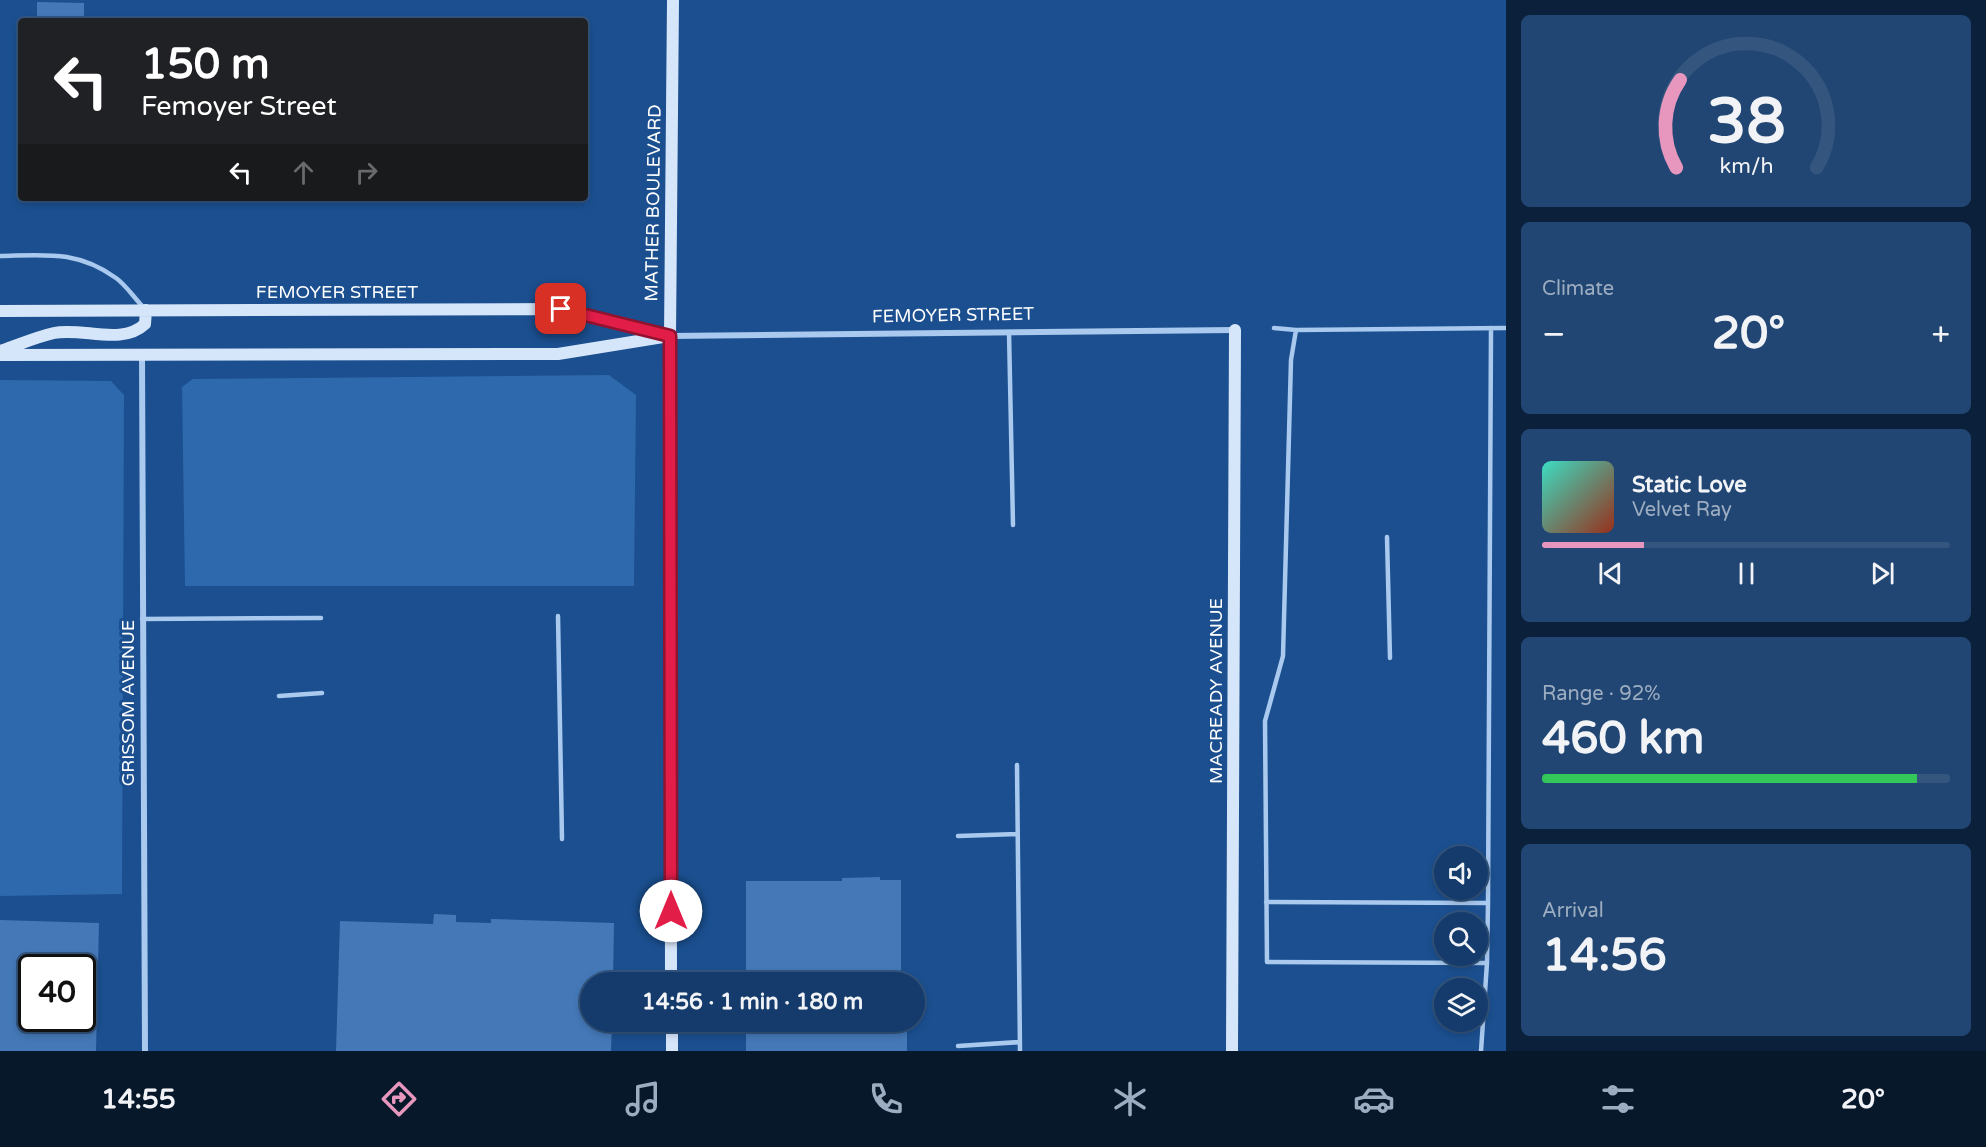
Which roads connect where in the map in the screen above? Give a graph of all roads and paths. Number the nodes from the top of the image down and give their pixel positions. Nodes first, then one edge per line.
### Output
1 (673, 0) edge
2 (0, 256) edge
3 (146, 310) junction
4 (0, 311) edge
5 (1274, 328) dead end
6 (1491, 328) junction
7 (1506, 328) edge
8 (1235, 330) joint
9 (1296, 330) junction
10 (1010, 332) junction
11 (670, 336) junction
12 (0, 353) edge
13 (142, 354) junction
14 (1013, 525) dead end
15 (1387, 537) dead end
16 (558, 616) dead end
17 (321, 618) dead end
18 (142, 620) junction
19 (1390, 658) dead end
20 (322, 693) dead end
21 (279, 696) dead end
22 (1017, 765) dead end
23 (1017, 834) junction
24 (958, 836) dead end
25 (562, 839) dead end
26 (1266, 902) junction
27 (1488, 903) junction
28 (1488, 912) edge
29 (1434, 963) edge
30 (1487, 966) edge
31 (671, 972) edge
32 (672, 1032) edge
33 (1020, 1042) junction
34 (958, 1046) dead end
35 (145, 1051) edge
36 (672, 1051) edge
37 (1020, 1051) edge
38 (1232, 1051) edge
39 (1481, 1051) edge

1 - 11 street, MATHER BOULEVARD
2 - 3 lane
3 - 4 street, FEMOYER STREET
3 - 11 street, FEMOYER STREET
3 - 12 street
5 - 9 lane
6 - 7 lane
6 - 9 lane
6 - 27 lane
8 - 10 street, FEMOYER STREET
8 - 38 street, MACREADY AVENUE
9 - 26 lane
10 - 11 street, FEMOYER STREET
10 - 14 lane
11 - 13 street, FEMOYER STREET
11 - 31 street, MATHER BOULEVARD
12 - 13 street, FEMOYER STREET
13 - 18 street, GRISSOM AVENUE
15 - 19 lane
16 - 25 lane
17 - 18 lane
18 - 35 street, GRISSOM AVENUE
20 - 21 lane
22 - 23 lane
23 - 24 lane
23 - 33 lane
26 - 27 lane
26 - 29 lane
27 - 28 lane
30 - 39 lane
32 - 36 street
33 - 34 lane
33 - 37 lane

